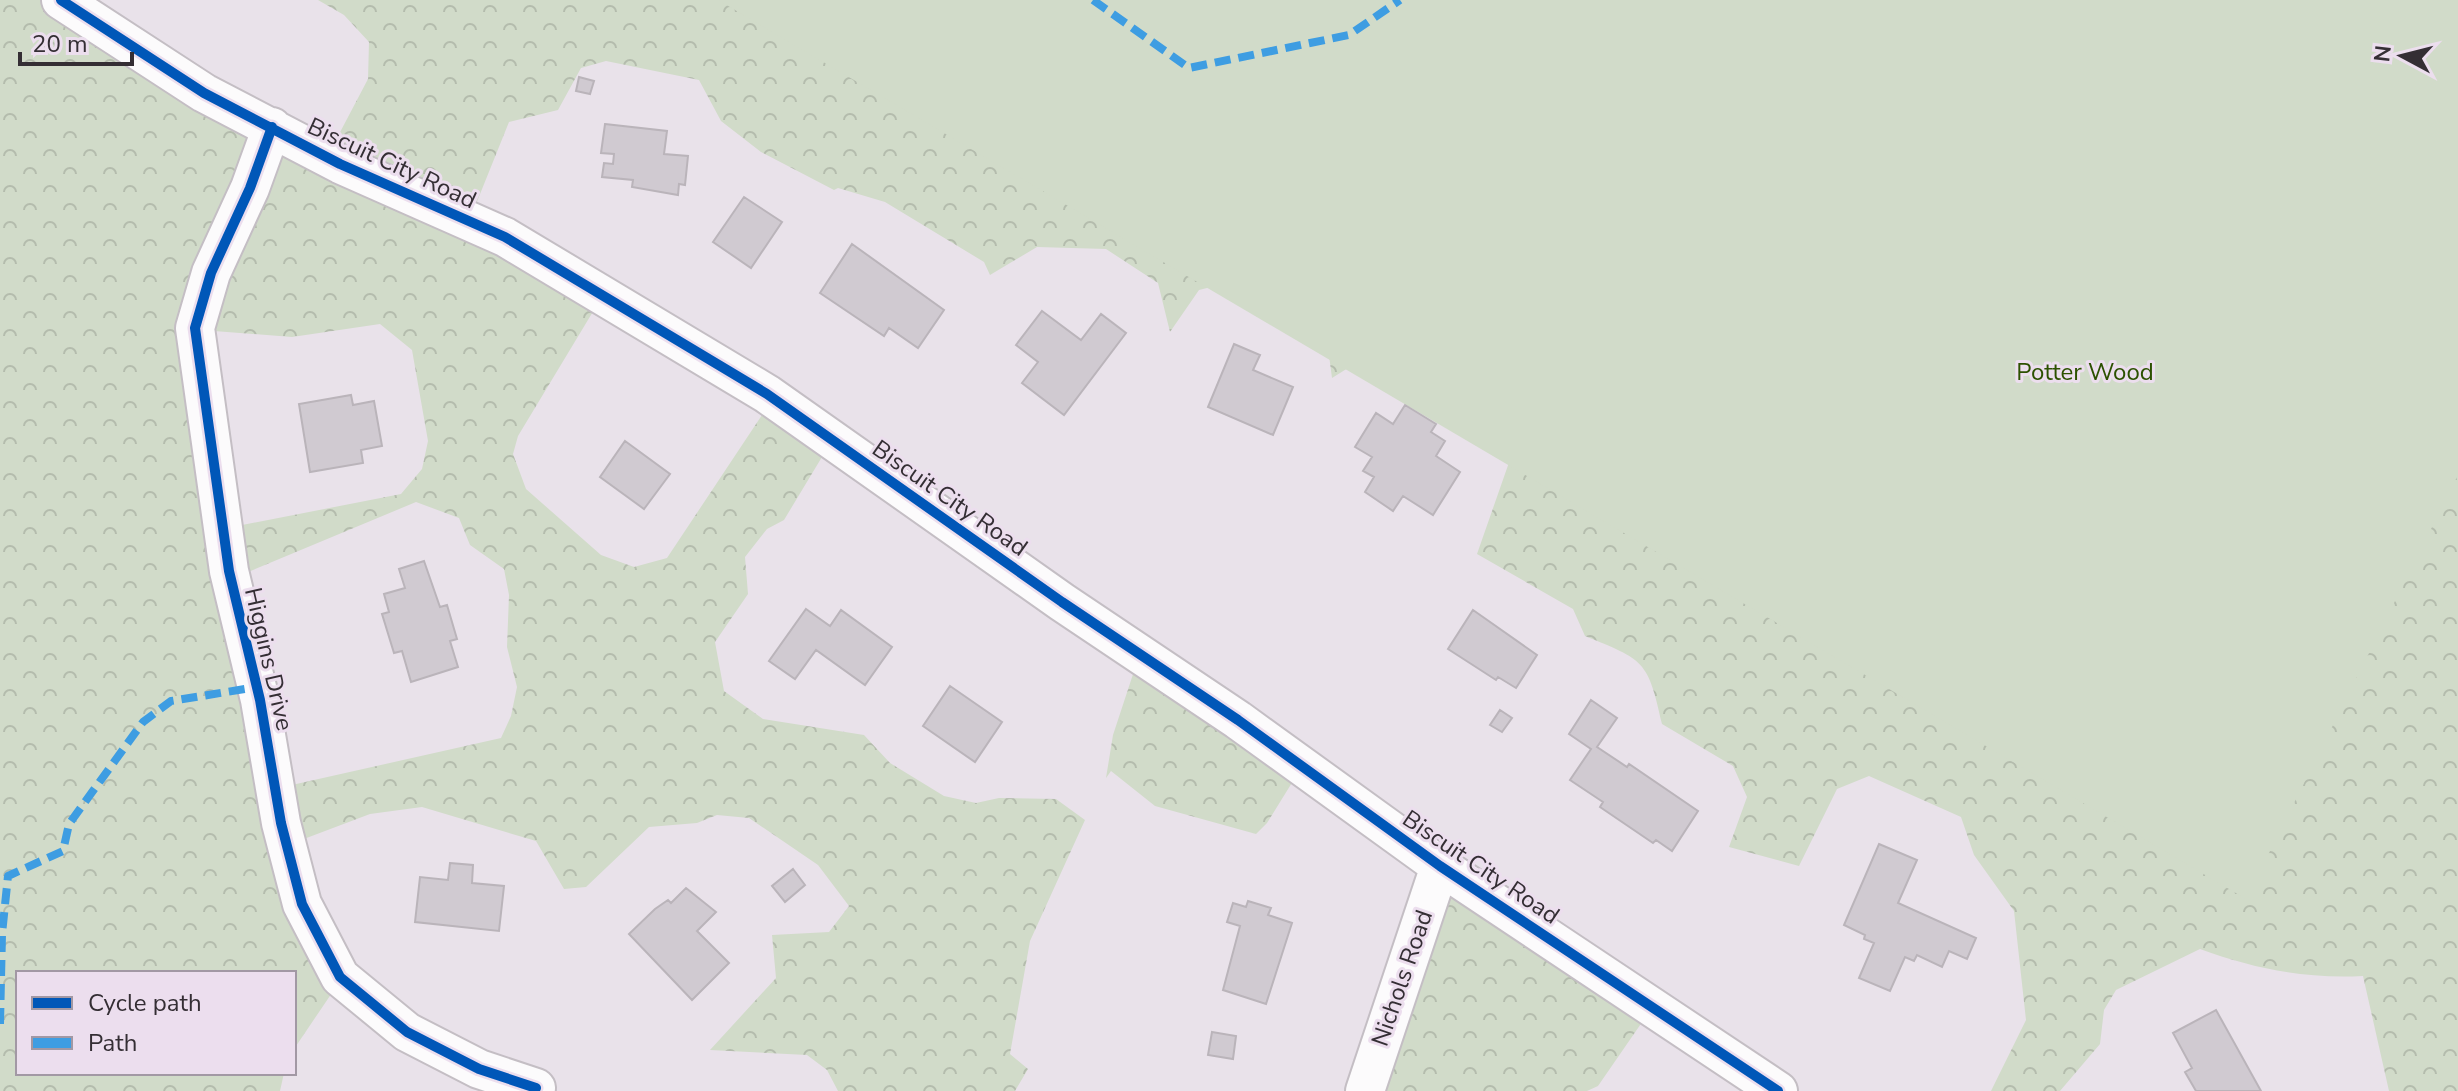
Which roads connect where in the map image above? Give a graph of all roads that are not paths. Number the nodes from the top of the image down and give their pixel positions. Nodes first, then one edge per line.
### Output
1 (61, 0) edge
2 (272, 127) junction
3 (1440, 866) junction
4 (536, 1088) dead end
5 (1365, 1091) edge
6 (1778, 1091) edge

1 - 2 street, Biscuit City Road
2 - 3 street, Biscuit City Road
2 - 4 street, Higgins Drive
3 - 5 street, Nichols Road
3 - 6 street, Biscuit City Road

